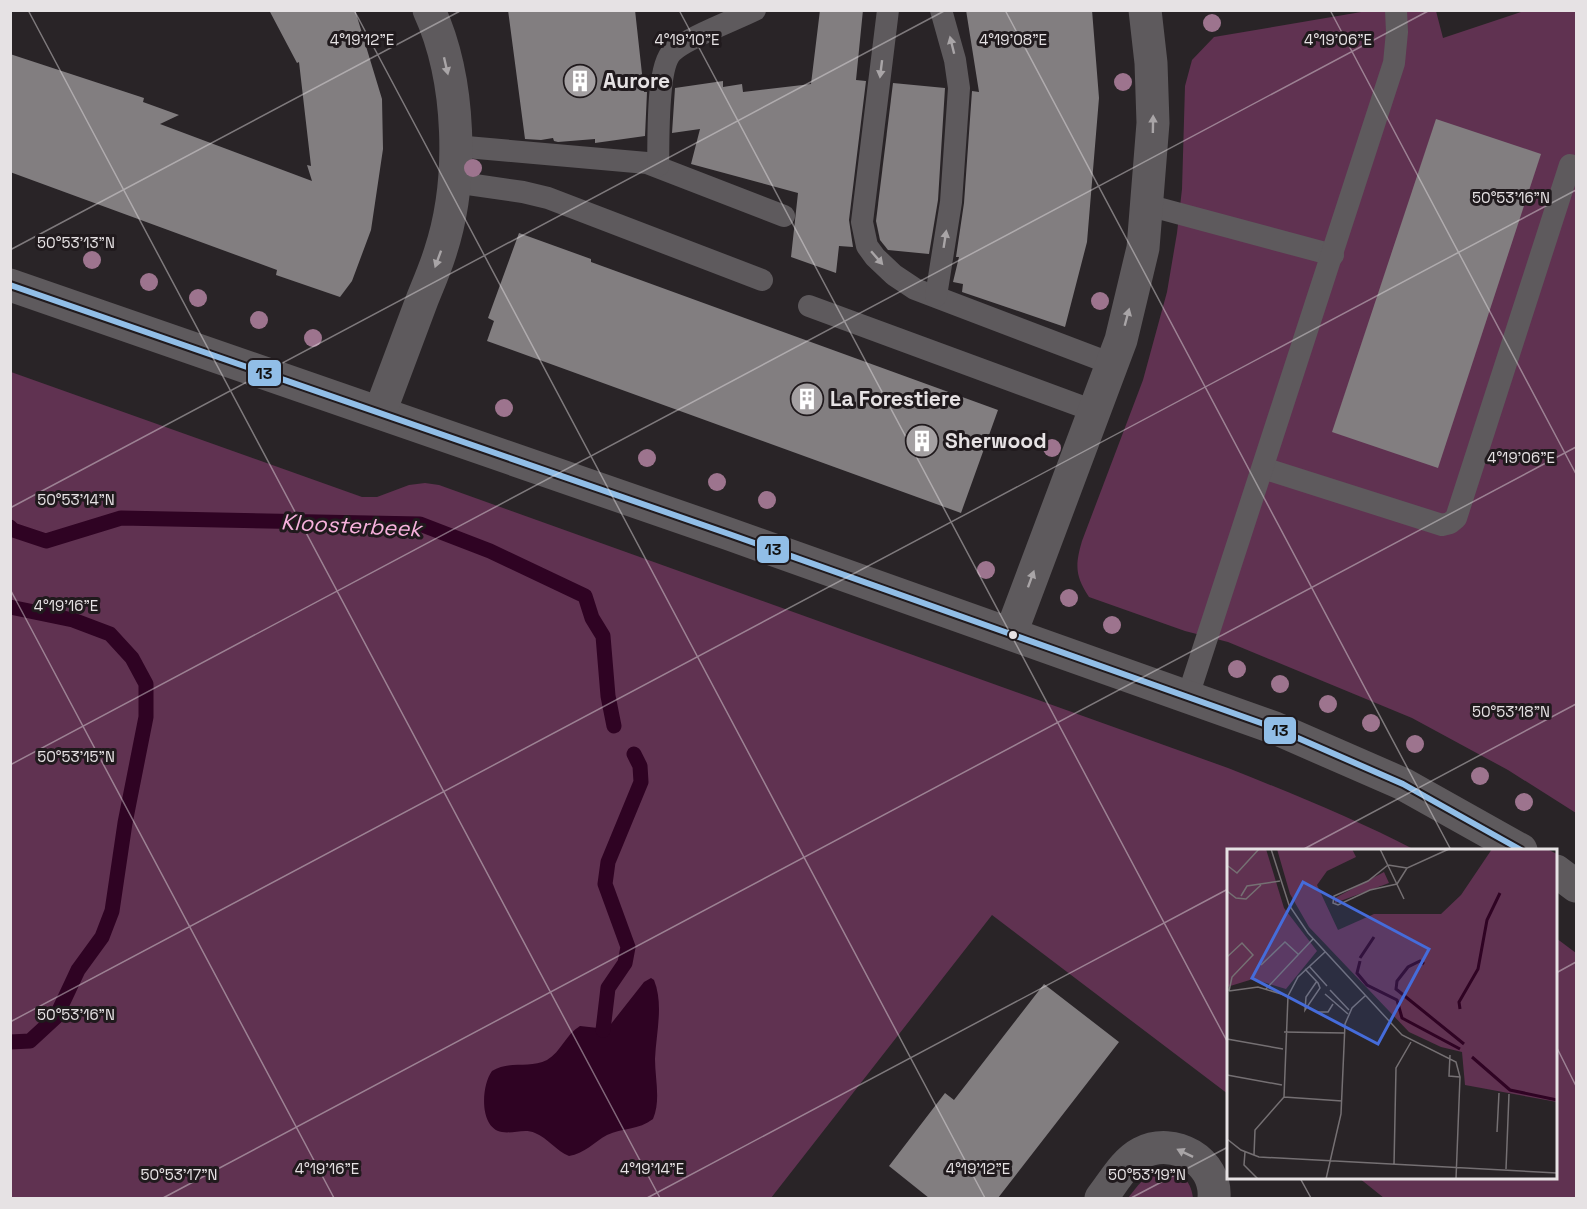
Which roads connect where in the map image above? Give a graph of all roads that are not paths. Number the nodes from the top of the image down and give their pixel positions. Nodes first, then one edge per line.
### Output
1 (429, 10) edge
2 (755, 10) edge
3 (888, 10) edge
4 (941, 10) edge
5 (1144, 10) edge
6 (1396, 10) edge
7 (455, 146) junction
8 (1570, 165) dead end
9 (658, 166) junction
10 (454, 182) junction
11 (1147, 205) junction
12 (784, 216) dead end
13 (1333, 255) junction
14 (762, 280) dead end
15 (10, 285) edge
16 (936, 296) junction
17 (809, 306) dead end
18 (1112, 364) junction
19 (1094, 411) junction
20 (380, 412) junction
21 (1263, 468) junction
22 (1011, 633) junction
23 (1188, 696) junction
24 (1519, 849) edge
25 (1557, 872) edge
26 (1576, 886) edge
27 (1101, 1198) edge
28 (1214, 1198) edge

1 -> 7 street
2 - 9 lane
3 -> 16 lane
16 -> 4 lane
11 -> 5 street
6 - 13 lane
7 - 9 lane
7 - 10 street
8 - 21 lane
9 - 12 lane
10 - 14 lane
10 -> 20 street
11 - 13 lane
18 -> 11 street
13 - 21 lane
15 - 20 street
16 - 18 lane
17 - 19 lane
18 - 19 street
22 -> 19 street
20 - 22 street
21 - 23 lane
22 - 23 street
23 - 24 street
25 - 26 street
28 -> 27 street

